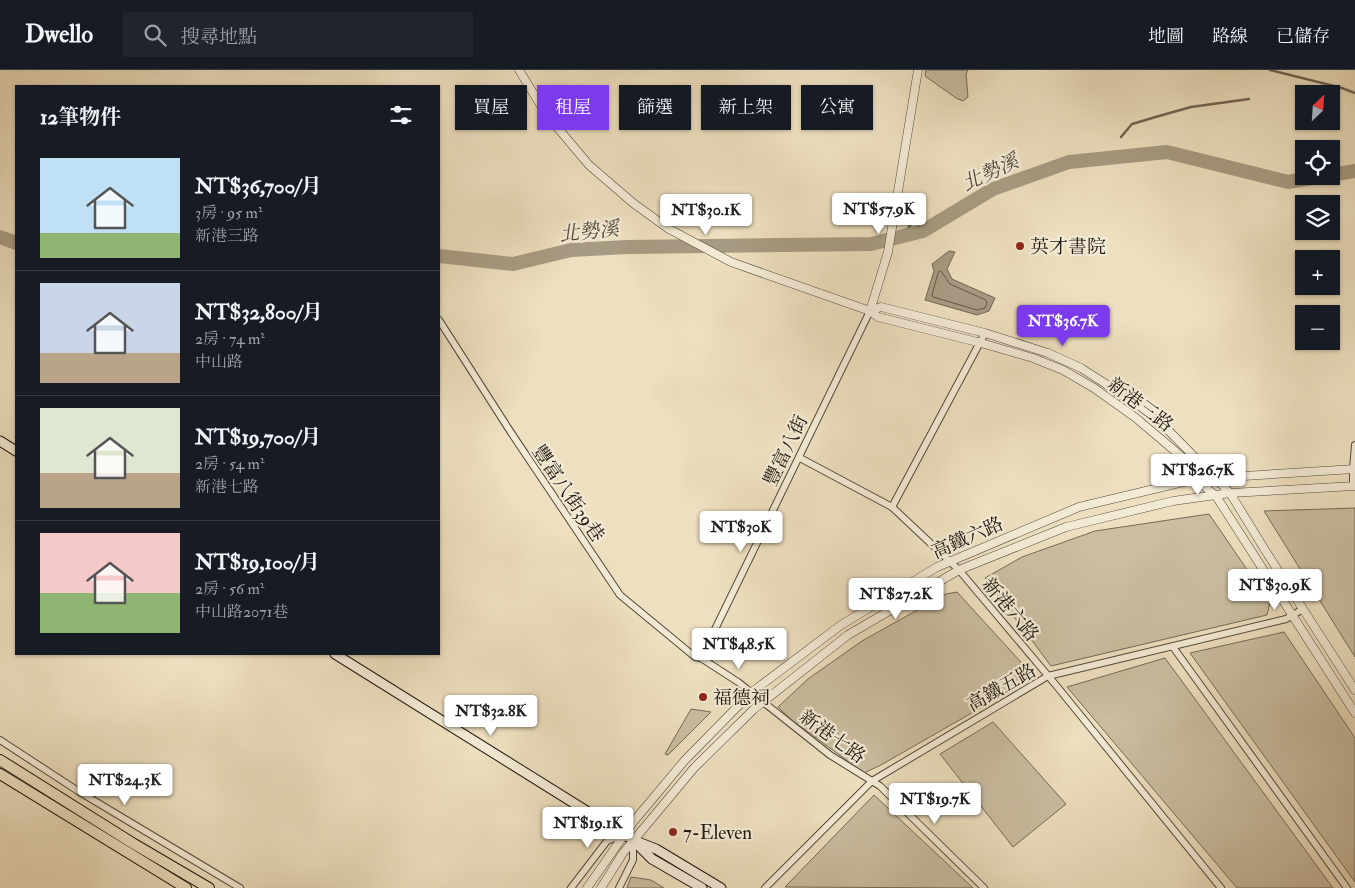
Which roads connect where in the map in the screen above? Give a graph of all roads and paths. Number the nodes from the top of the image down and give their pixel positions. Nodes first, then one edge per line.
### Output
1 (519, 70) edge
2 (918, 70) edge
3 (870, 311) junction
4 (440, 322) edge
5 (985, 333) junction
6 (981, 343) junction
7 (0, 441) edge
8 (1355, 445) edge
9 (15, 450) edge
10 (800, 458) junction
11 (1354, 469) edge
12 (1215, 478) junction
13 (1196, 479) junction
14 (1354, 486) edge
15 (1230, 493) junction
16 (1216, 496) junction
17 (892, 507) junction
18 (949, 561) junction
19 (959, 570) junction
20 (1303, 609) junction
21 (1292, 615) junction
22 (1173, 647) junction
23 (337, 655) edge
24 (701, 658) junction
25 (1048, 676) junction
26 (1355, 690) edge
27 (752, 692) junction
28 (764, 702) junction
29 (1355, 713) edge
30 (0, 740) edge
31 (0, 760) edge
32 (0, 774) edge
33 (872, 781) junction
34 (624, 834) junction
35 (633, 840) junction
36 (186, 888) edge
37 (209, 888) edge
38 (240, 888) edge
39 (570, 888) edge
40 (587, 888) edge
41 (602, 888) edge
42 (619, 888) edge
43 (702, 888) edge
44 (721, 888) edge
45 (766, 888) edge
46 (984, 888) edge
47 (1221, 888) edge
48 (1347, 888) edge

1 - 3 street, 新港三路
2 - 3 street, 豐富八街
3 - 5 street, 新港三路
3 - 6 street, 新港三路
3 - 10 street, 豐富八街
4 - 24 street, 豐富八街39巷
5 - 6 street
5 - 12 street, 新港三路
6 - 13 street, 新港三路
6 - 17 street
7 - 9 main road
8 - 11 street
10 - 17 street, 新港六路
10 - 24 street, 豐富八街
11 - 12 street, 高鐵六路
11 - 14 street
12 - 13 street, 高鐵六路
12 - 15 street, 新港三路
13 - 16 street, 新港三路
13 - 18 street, 高鐵六路
14 - 15 street, 高鐵六路
15 - 16 street, 高鐵六路
15 - 20 street, 新港三路
16 - 19 street, 高鐵六路
16 - 21 street, 新港三路
17 - 18 street, 新港六路
18 - 19 street, 新港六路
18 - 27 street, 高鐵六路
19 - 25 street, 新港六路
19 - 28 street, 高鐵六路
20 - 21 street, 高鐵五路
20 - 26 street, 新港三路
21 - 22 street, 高鐵五路
21 - 29 street, 新港三路
22 - 25 street, 高鐵五路
22 - 48 street
23 - 34 main road
24 - 27 street, 新港七路
25 - 33 street, 高鐵五路
25 - 47 street, 新港六路
27 - 28 street, 新港七路
27 - 34 street, 高鐵六路
28 - 33 street, 新港七路
28 - 35 street, 高鐵六路
30 - 38 street
31 - 37 highway
32 - 36 highway
33 - 45 street, 高鐵五路
33 - 46 street, 新港七路
34 - 35 main road
34 - 39 street
34 - 40 street, 高鐵六路
35 - 41 street, 高鐵六路
35 - 42 street
35 - 43 main road
35 - 44 main road

